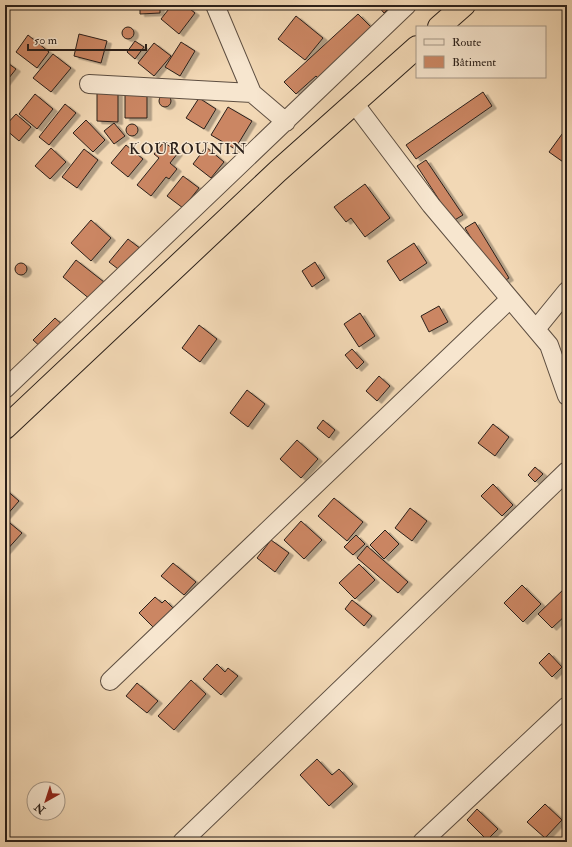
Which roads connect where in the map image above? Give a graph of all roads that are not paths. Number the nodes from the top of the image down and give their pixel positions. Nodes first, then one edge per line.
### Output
1 (215, 5) edge
2 (407, 5) edge
3 (464, 5) edge
4 (440, 26) edge
5 (416, 48) edge
6 (89, 84) dead end
7 (252, 93) junction
8 (354, 103) junction
9 (286, 122) junction
10 (567, 291) edge
11 (510, 299) junction
12 (536, 329) junction
13 (5, 389) edge
14 (567, 396) edge
15 (5, 428) edge
16 (567, 472) edge
17 (110, 681) dead end
18 (567, 706) edge
19 (182, 842) edge
20 (422, 842) edge

1 - 7 street
2 - 9 street
3 - 4 highway
5 - 8 highway
6 - 7 street
7 - 9 street
8 - 11 street
8 - 15 highway
9 - 13 street
10 - 12 street
11 - 12 street
11 - 17 street
12 - 14 street
16 - 19 street
18 - 20 street

